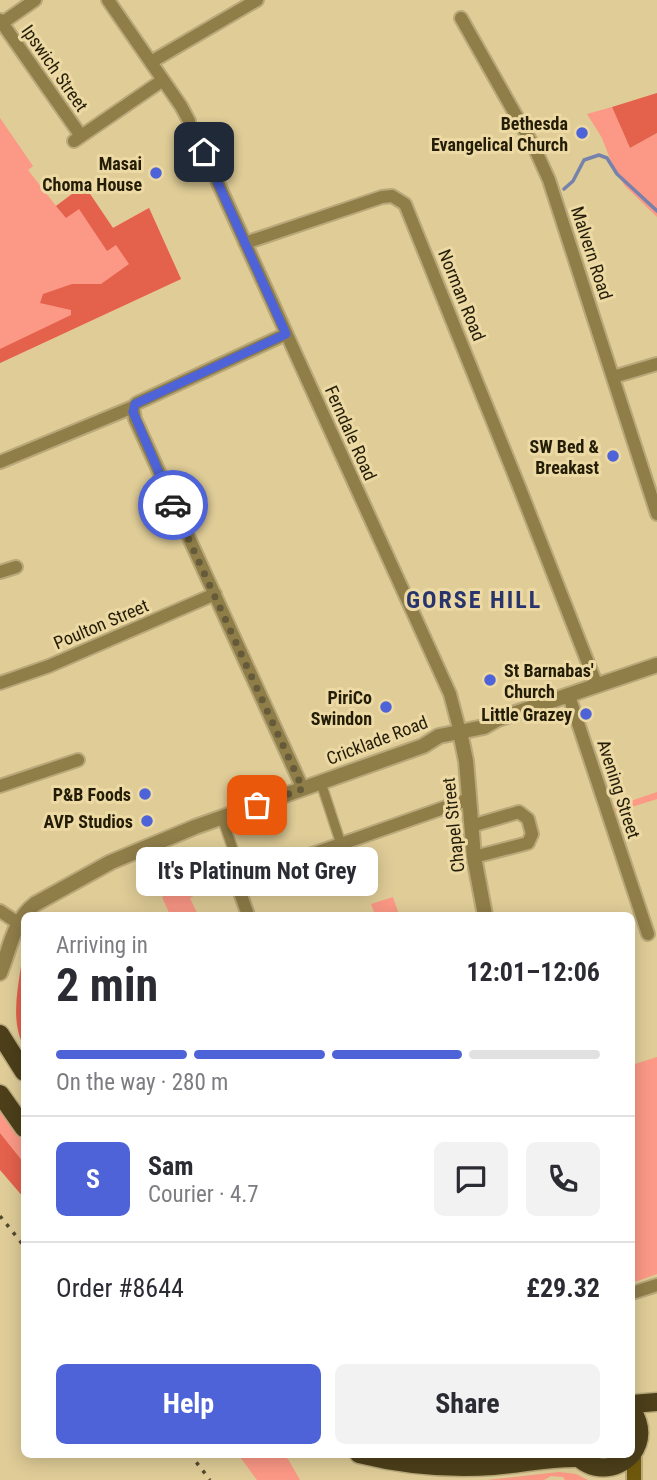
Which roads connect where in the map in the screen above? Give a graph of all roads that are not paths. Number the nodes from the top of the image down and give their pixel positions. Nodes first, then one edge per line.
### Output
1 (35, 0) edge
2 (107, 0) edge
3 (257, 0) edge
4 (461, 18) dead end
5 (1, 21) edge
6 (151, 62) junction
7 (163, 80) junction
8 (189, 121) dead end
9 (204, 152) dead end
10 (245, 243) junction
11 (286, 334) junction
12 (657, 364) edge
13 (613, 377) junction
14 (133, 407) junction
15 (0, 462) edge
16 (657, 511) edge
17 (16, 567) dead end
18 (0, 572) edge
19 (215, 594) junction
20 (657, 665) edge
21 (0, 683) edge
22 (597, 686) junction
23 (569, 696) junction
24 (460, 732) junction
25 (78, 760) dead end
26 (321, 783) junction
27 (0, 786) edge
28 (303, 789) junction
29 (469, 799) junction
30 (222, 818) junction
31 (471, 826) junction
32 (341, 844) junction
33 (474, 858) junction
34 (237, 879) junction
35 (0, 912) edge
36 (27, 912) edge
37 (247, 912) edge
38 (484, 912) edge
39 (21, 925) edge
40 (21, 928) edge
41 (648, 934) dead end
42 (0, 973) edge
43 (0, 1034) edge
44 (21, 1067) edge
45 (0, 1094) edge
46 (21, 1124) edge
47 (657, 1285) edge
48 (635, 1292) edge
49 (657, 1402) edge
50 (635, 1404) edge
51 (635, 1416) edge
52 (657, 1429) edge
53 (635, 1443) edge
54 (635, 1449) edge
55 (377, 1458) edge
56 (547, 1458) edge
57 (580, 1458) edge
58 (625, 1458) edge
59 (634, 1458) edge
60 (603, 1474) edge
61 (634, 1480) edge

1 - 5 street
2 - 6 street
3 - 6 street
4 - 13 street, Malvern Road
5 - 7 street, Ipswich Street
6 - 7 street
7 - 8 street
9 - 10 street, Ferndale Road
10 - 11 street, Ferndale Road
10 - 22 street, Norman Road
11 - 14 street
11 - 24 street, Ferndale Road
12 - 13 street
13 - 16 street, Malvern Road
14 - 15 street
14 - 19 street
17 - 18 street
19 - 21 street, Poulton Street
19 - 28 street
20 - 22 street, Cricklade Road
22 - 23 street, Cricklade Road
23 - 24 street, Cricklade Road
23 - 41 street, Avening Street
24 - 26 street, Cricklade Road
24 - 29 street, Chapel Street
25 - 27 street
26 - 28 street, Cricklade Road
26 - 32 street
28 - 30 street, Cricklade Road
29 - 31 street, Chapel Street
29 - 32 street
30 - 34 street
30 - 36 street, Cricklade Road
31 - 33 street, Chapel Street
31 - 33 street
32 - 34 street
33 - 38 street, Chapel Street
34 - 37 street
35 - 39 street
40 - 42 street, Cricklade Road
43 - 44 main road
45 - 46 main road
47 - 48 street
49 - 50 main road
51 - 53 main road
52 - 54 main road
55 - 56 main road
57 - 60 main road
58 - 60 main road
59 - 61 main road

